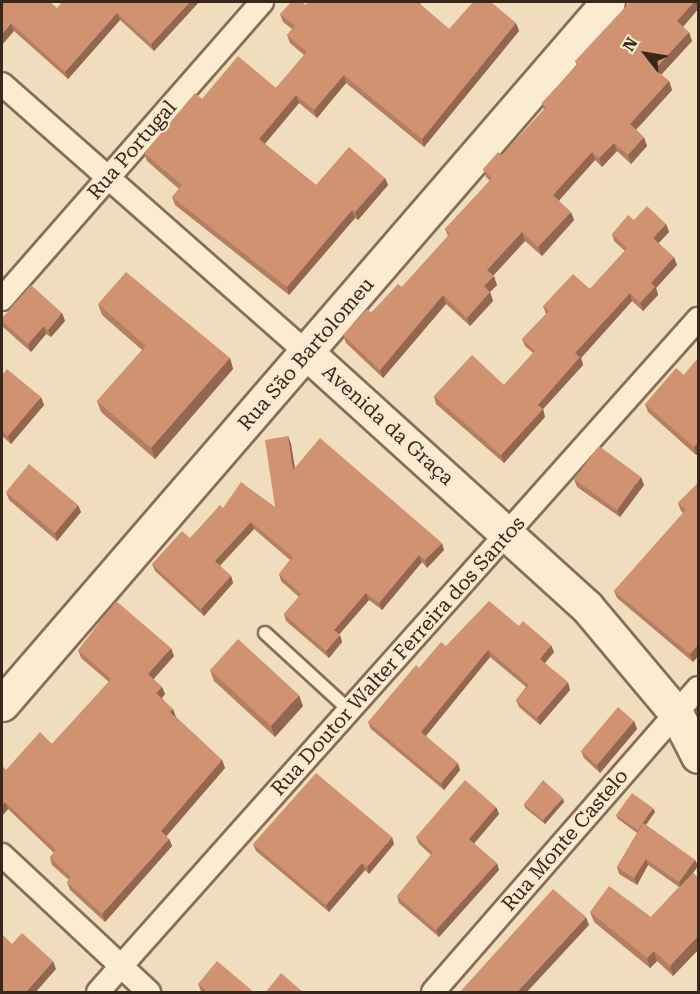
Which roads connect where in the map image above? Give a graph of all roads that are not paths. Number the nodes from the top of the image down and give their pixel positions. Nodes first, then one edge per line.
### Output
1 (262, 2) edge
2 (608, 2) edge
3 (2, 84) edge
4 (106, 180) junction
5 (2, 299) edge
6 (699, 319) edge
7 (307, 353) junction
8 (509, 534) junction
9 (265, 633) dead end
10 (699, 688) edge
11 (2, 704) edge
12 (348, 709) junction
13 (676, 713) junction
14 (699, 756) edge
15 (2, 855) edge
16 (123, 964) junction
17 (98, 993) edge
18 (149, 993) edge
19 (433, 993) edge

1 - 4 street, Rua Portugal
2 - 7 street, Rua São Bartolomeu
3 - 4 street, Avenida da Graça
4 - 5 street, Rua Portugal
4 - 7 street, Avenida da Graça
6 - 8 street, Rua Doutor Walter Ferreira dos Santos
7 - 8 street, Avenida da Graça
7 - 11 street, Rua São Bartolomeu
8 - 12 street, Rua Doutor Walter Ferreira dos Santos
8 - 13 street, Avenida da Graça
9 - 12 lane
10 - 13 street, Rua Monte Castelo
12 - 16 street, Rua Doutor Walter Ferreira dos Santos
13 - 14 street, Avenida da Graça
13 - 19 street, Rua Monte Castelo
15 - 16 street
16 - 17 street, Rua Doutor Walter Ferreira dos Santos
16 - 18 street

